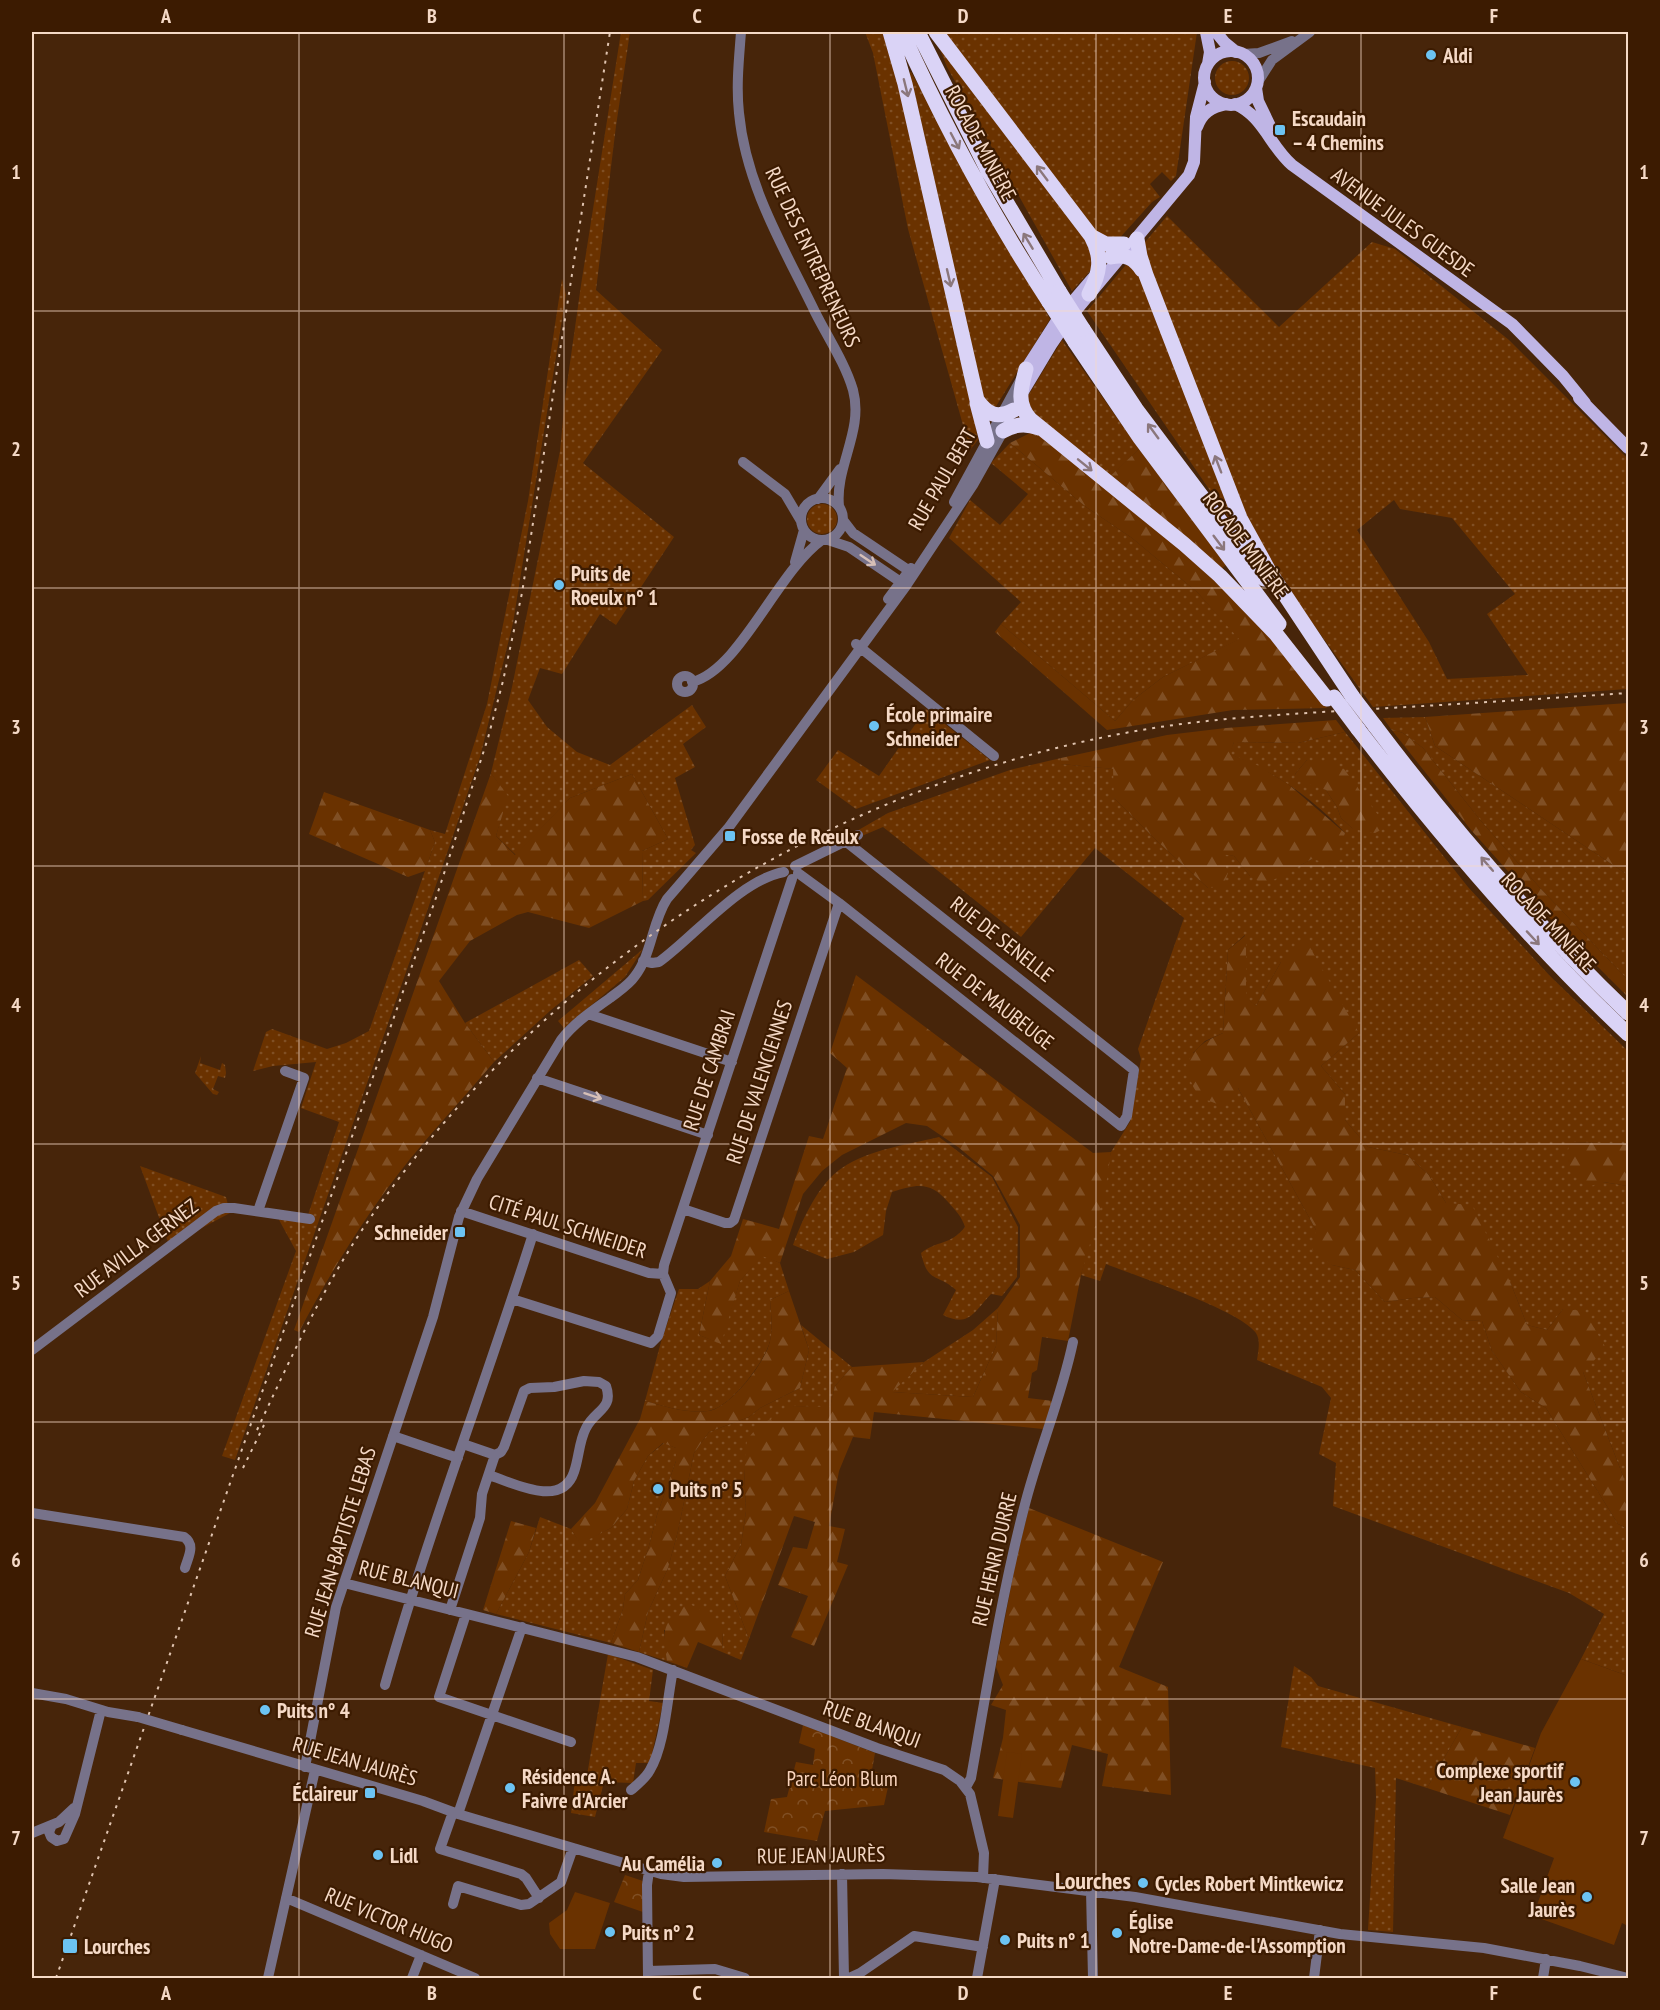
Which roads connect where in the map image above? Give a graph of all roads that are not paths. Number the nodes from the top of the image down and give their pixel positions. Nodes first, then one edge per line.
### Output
1 (741, 32) edge
2 (890, 32) edge
3 (902, 32) edge
4 (918, 32) edge
5 (936, 32) edge
6 (1206, 32) edge
7 (1216, 32) edge
8 (1308, 33) edge
9 (1240, 53) junction
10 (1208, 64) junction
11 (1205, 82) junction
12 (1257, 85) junction
13 (1230, 104) junction
14 (1196, 128) junction
15 (1313, 181) junction
16 (1091, 236) junction
17 (1124, 249) junction
18 (1100, 270) junction
19 (1089, 294) junction
20 (1054, 297) junction
21 (1079, 335) junction
22 (1026, 369) junction
23 (977, 400) junction
24 (1011, 408) junction
25 (1039, 428) junction
26 (1003, 431) junction
27 (987, 441) junction
28 (1629, 448) edge
29 (844, 461) junction
30 (743, 462) dead end
31 (779, 489) junction
32 (816, 499) junction
33 (839, 506) junction
34 (843, 520) junction
35 (803, 526) junction
36 (825, 540) junction
37 (791, 570) junction
38 (912, 572) junction
39 (903, 584) junction
40 (858, 645) junction
41 (692, 682) dead end
42 (1352, 696) junction
43 (1331, 698) junction
44 (994, 756) dead end
45 (858, 835) dead end
46 (844, 840) junction
47 (792, 872) junction
48 (839, 903) junction
49 (643, 961) junction
50 (1629, 1013) edge
51 (588, 1014) junction
52 (1629, 1034) edge
53 (732, 1062) junction
54 (1134, 1070) joint
55 (285, 1071) dead end
56 (537, 1078) junction
57 (708, 1135) junction
58 (683, 1209) junction
59 (258, 1211) junction
60 (461, 1212) junction
61 (310, 1219) dead end
62 (533, 1234) junction
63 (663, 1274) junction
64 (512, 1299) junction
65 (1073, 1342) dead end
66 (32, 1350) edge
67 (393, 1436) junction
68 (463, 1444) junction
69 (495, 1455) junction
70 (458, 1458) junction
71 (489, 1475) junction
72 (32, 1513) edge
73 (185, 1568) dead end
74 (344, 1583) junction
75 (410, 1600) junction
76 (450, 1610) junction
77 (466, 1614) junction
78 (522, 1627) junction
79 (673, 1670) junction
80 (385, 1685) dead end
81 (32, 1693) edge
82 (101, 1710) junction
83 (492, 1714) junction
84 (571, 1742) dead end
85 (311, 1771) junction
86 (966, 1787) junction
87 (631, 1790) dead end
88 (78, 1803) junction
89 (455, 1813) junction
90 (56, 1824) junction
91 (68, 1832) junction
92 (32, 1833) edge
93 (52, 1839) junction
94 (573, 1848) junction
95 (649, 1871) junction
96 (842, 1874) junction
97 (989, 1879) junction
98 (1091, 1891) junction
99 (286, 1898) junction
100 (539, 1898) junction
101 (453, 1904) dead end
102 (1320, 1930) junction
103 (983, 1947) junction
104 (421, 1955) junction
105 (1546, 1959) junction
106 (648, 1975) edge
107 (268, 1978) edge
108 (412, 1978) edge
109 (475, 1978) edge
110 (745, 1978) edge
111 (847, 1978) edge
112 (977, 1978) edge
113 (1093, 1978) edge
114 (1314, 1978) edge
115 (1543, 1978) edge
116 (1628, 1978) edge

1 - 29 street, RUE DES ENTREPRENEURS
2 -> 23 highway
3 -> 20 highway, ROCADE MINIÈRE
20 -> 4 highway, ROCADE MINIÈRE
16 -> 5 highway
6 - 10 main road
7 - 9 main road
8 - 9 street
8 - 12 street
9 - 10 main road
9 - 12 main road
10 - 11 main road
11 - 13 main road
11 - 14 main road, RUE PAUL BERT
12 - 13 main road
12 - 15 main road, AVENUE JULES GUESDE
13 - 14 main road
13 - 15 main road, AVENUE JULES GUESDE
14 - 17 main road, RUE PAUL BERT
15 - 28 main road, AVENUE JULES GUESDE
16 - 17 highway
16 - 18 highway
17 - 18 main road, RUE PAUL BERT
17 - 19 main road, RUE PAUL BERT
42 -> 17 highway
18 - 19 highway
18 - 22 main road, RUE PAUL BERT
19 - 24 main road, RUE PAUL BERT
20 - 21 highway, ROCADE MINIÈRE, bridge
42 -> 21 highway, ROCADE MINIÈRE
21 -> 43 highway, ROCADE MINIÈRE
22 - 24 highway
22 - 24 street, RUE PAUL BERT
23 - 24 highway
23 - 27 highway
24 - 25 highway
24 - 26 street, RUE PAUL BERT
24 - 27 street, RUE PAUL BERT
25 - 26 highway
25 -> 43 highway
26 - 38 street, RUE PAUL BERT
27 - 38 street, RUE PAUL BERT
29 - 32 street, RUE DES ENTREPRENEURS
29 - 33 street, RUE DES ENTREPRENEURS
30 - 31 street
31 - 32 street
31 - 35 street
32 - 33 street
32 - 35 street
33 - 34 street
34 - 36 street
34 - 38 street
35 - 36 street
35 - 37 street
36 - 37 street
36 -> 39 street
37 - 41 street
38 - 39 street, RUE PAUL BERT
39 - 40 street, RUE PAUL BERT
40 - 44 street
40 - 49 street, RUE PAUL BERT
50 -> 42 highway, ROCADE MINIÈRE, bridge
43 -> 52 highway, ROCADE MINIÈRE, bridge
45 - 46 street
46 - 47 street
46 - 54 street, RUE DE SENELLE
47 - 48 street, RUE DE MAUBEUGE
47 - 49 street
47 - 53 street, RUE DE CAMBRAI
48 - 54 street, RUE DE MAUBEUGE
48 - 58 street, RUE DE VALENCIENNES
49 - 51 street, RUE PAUL BERT
51 - 53 street
51 - 56 street, RUE PAUL BERT
53 - 57 street, RUE DE CAMBRAI
55 - 59 street
56 -> 57 street
56 - 60 street, RUE PAUL BERT
57 - 58 street, RUE DE CAMBRAI
58 - 63 street, RUE DE CAMBRAI
59 - 61 street, RUE AVILLA GERNEZ
59 - 66 street, RUE AVILLA GERNEZ
60 - 62 street, CITÉ PAUL SCHNEIDER
60 - 67 street, RUE JEAN-BAPTISTE LEBAS
62 - 63 street, CITÉ PAUL SCHNEIDER
62 - 64 street
63 - 64 street
64 - 68 street
65 - 86 street, RUE HENRI DURRE
67 - 70 street
67 - 74 street, RUE JEAN-BAPTISTE LEBAS
68 - 69 street
68 - 70 street
69 - 71 street
69 - 71 street
70 - 75 street
71 - 76 street
72 - 73 street
74 - 75 street, RUE BLANQUI
74 - 85 street, RUE JEAN-BAPTISTE LEBAS
75 - 76 street, RUE BLANQUI
75 - 80 street
76 - 77 street, RUE BLANQUI
77 - 78 street, RUE BLANQUI
77 - 83 street
78 - 79 street, RUE BLANQUI
78 - 83 street
79 - 86 street, RUE BLANQUI
79 - 87 street
81 - 82 street, RUE JEAN JAURÈS
82 - 85 street, RUE JEAN JAURÈS, bridge
82 - 88 street
83 - 84 street
83 - 89 street
85 - 89 street, RUE JEAN JAURÈS
85 - 99 street, RUE JEAN-BAPTISTE LEBAS
86 - 97 street
88 - 90 street
88 - 91 street
89 - 94 street, RUE JEAN JAURÈS
89 - 100 street
90 - 91 street
90 - 92 street
90 - 93 street
91 - 93 street
92 - 93 street
94 - 95 street, RUE JEAN JAURÈS
94 - 100 street
95 - 96 street, RUE JEAN JAURÈS
95 - 106 street
96 - 97 street, RUE JEAN JAURÈS
96 - 111 street
97 - 98 street, RUE JEAN JAURÈS
97 - 103 street
98 - 102 street, RUE JEAN JAURÈS
98 - 113 street
99 - 104 street, RUE VICTOR HUGO
99 - 107 street, RUE JEAN-BAPTISTE LEBAS
100 - 101 street
102 - 105 street, RUE JEAN JAURÈS
102 - 114 street
103 - 111 street
103 - 112 street
104 - 108 street
104 - 109 street, RUE VICTOR HUGO
105 - 115 street
105 - 116 street, RUE JEAN JAURÈS
106 - 110 street

